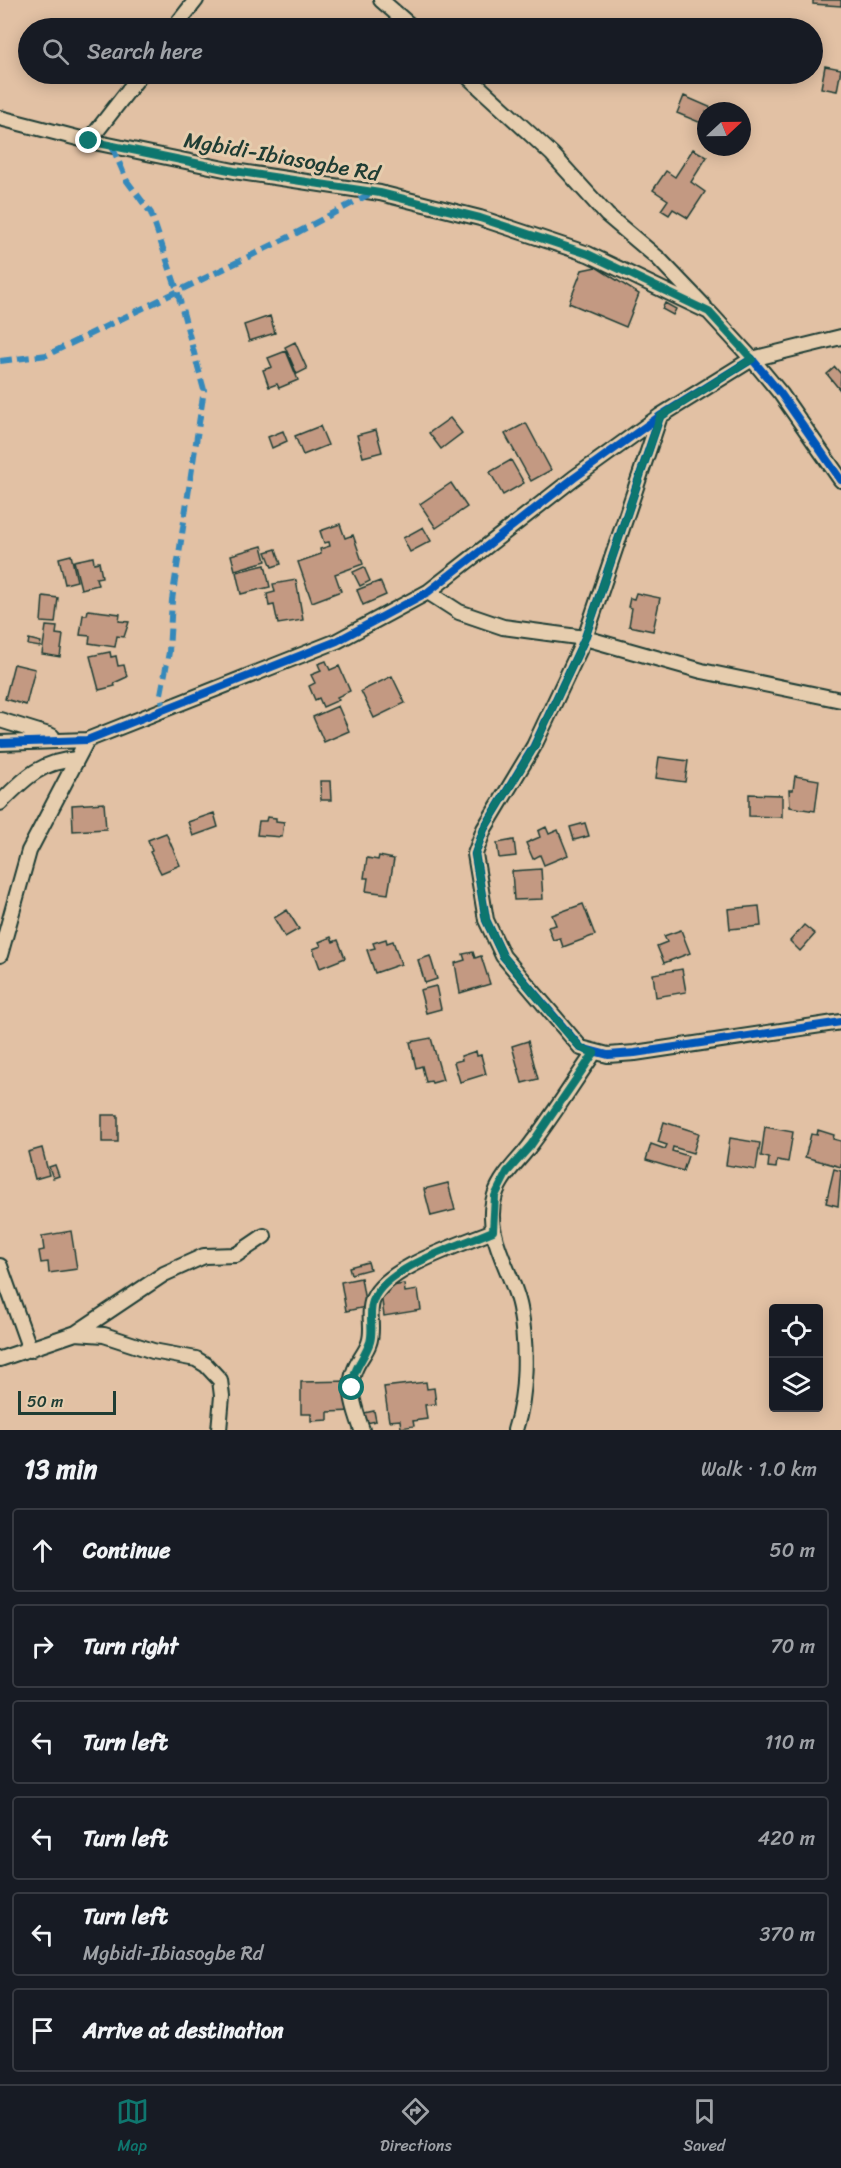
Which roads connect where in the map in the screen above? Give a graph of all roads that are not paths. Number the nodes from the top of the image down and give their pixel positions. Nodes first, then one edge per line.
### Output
1 (196, 0) edge
2 (381, 0) edge
3 (182, 18) edge
4 (402, 18) edge
5 (133, 84) edge
6 (476, 84) edge
7 (0, 118) edge
8 (89, 141) junction
9 (709, 312) junction
10 (841, 337) edge
11 (752, 359) junction
12 (660, 417) junction
13 (841, 480) edge
14 (428, 592) junction
15 (585, 638) junction
16 (841, 700) edge
17 (0, 720) edge
18 (64, 740) junction
19 (87, 740) junction
20 (0, 742) edge
21 (77, 759) junction
22 (0, 803) edge
23 (0, 954) edge
24 (841, 1022) edge
25 (594, 1053) junction
26 (493, 1231) junction
27 (264, 1236) dead end
28 (0, 1266) edge
29 (76, 1333) junction
30 (30, 1350) junction
31 (0, 1359) edge
32 (219, 1430) edge
33 (362, 1430) edge
34 (515, 1430) edge

1 - 3 street
2 - 4 street
5 - 8 street
6 - 9 street
7 - 8 street, Mgbidi-Ibiasogbe Rd
8 - 9 street, Mgbidi-Ibiasogbe Rd
9 - 11 street, Mgbidi-Ibiasogbe Rd
10 - 11 street
11 - 12 street
11 - 13 street, Mgbidi-Ibiasogbe Rd
12 - 14 street
12 - 15 street
14 - 15 street
14 - 19 street
15 - 16 street
15 - 25 street
17 - 18 street
18 - 19 street
18 - 20 street
19 - 21 street
21 - 22 street
21 - 23 street
24 - 25 street
25 - 26 street
26 - 33 street
26 - 34 street
27 - 29 street
28 - 30 street
29 - 30 street
29 - 32 street
30 - 31 street

